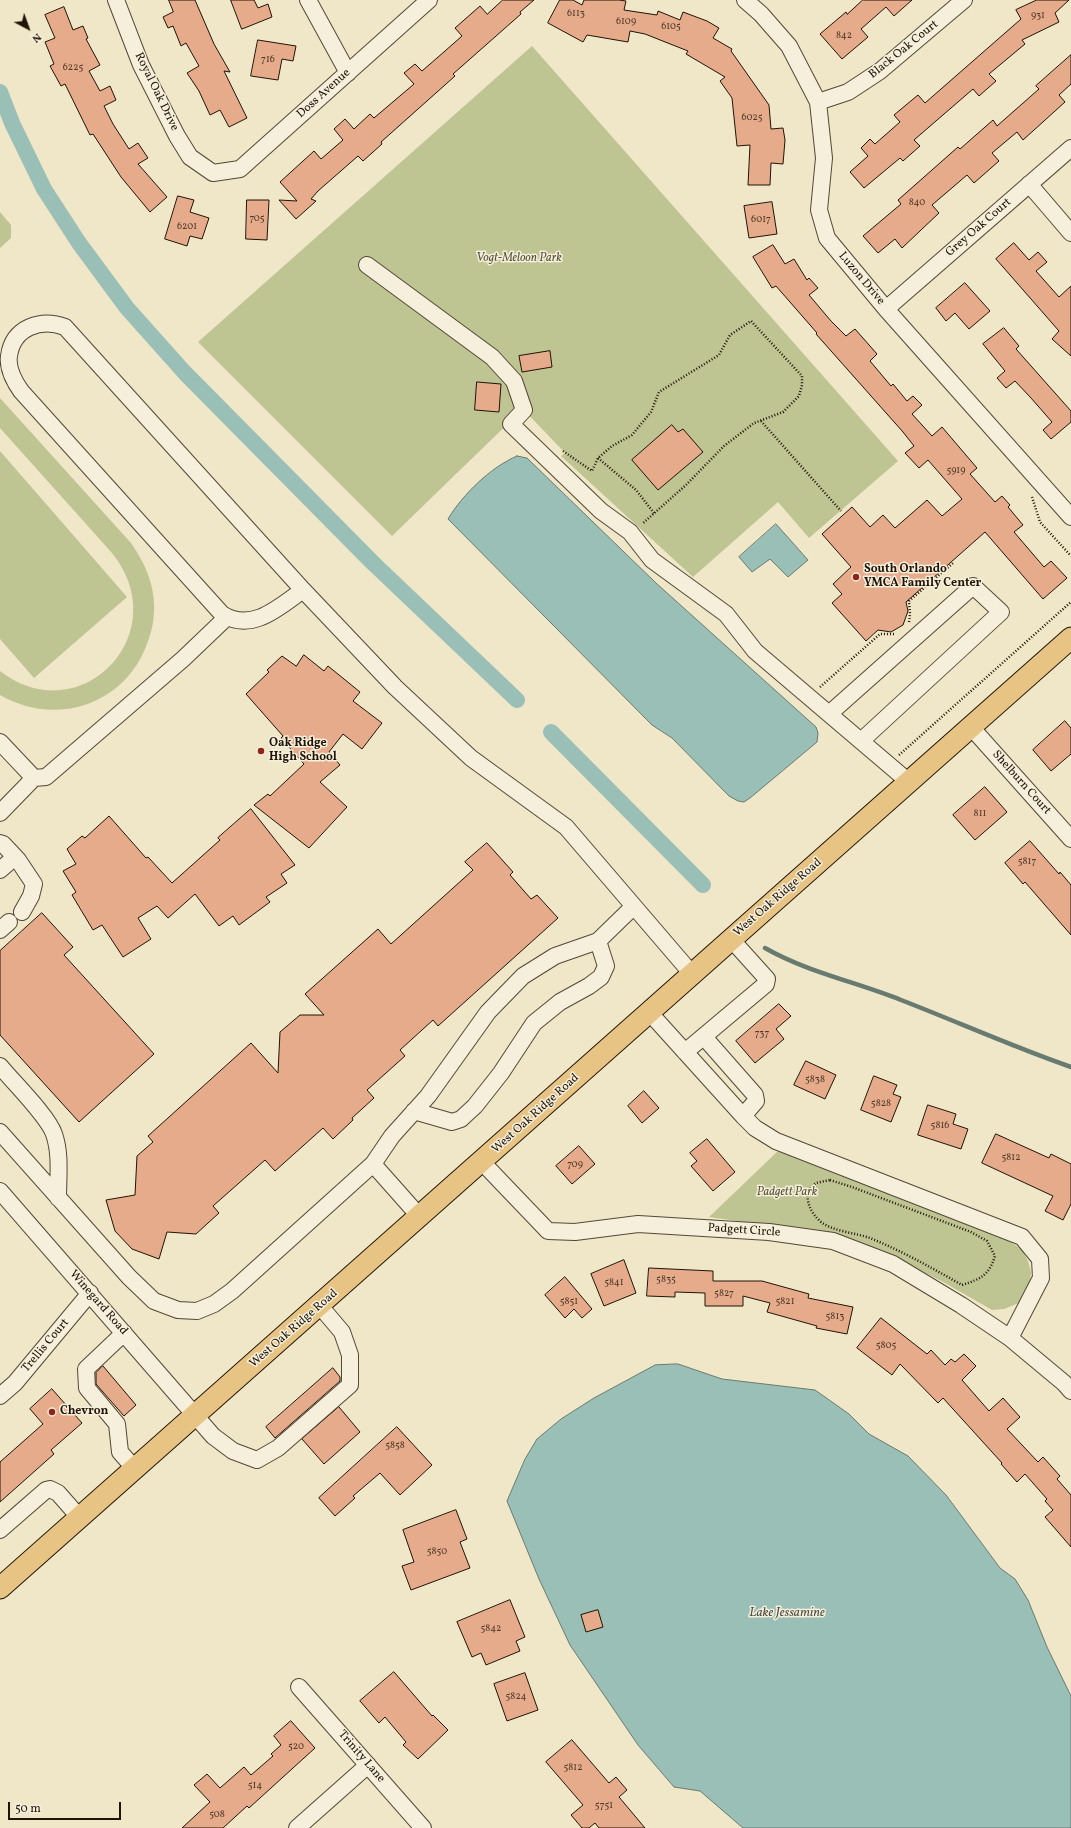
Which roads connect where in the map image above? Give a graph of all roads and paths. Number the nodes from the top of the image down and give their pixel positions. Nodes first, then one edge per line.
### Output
1 (116, 0) edge
2 (308, 0) edge
3 (429, 0) edge
4 (745, 0) edge
5 (964, 0) edge
6 (348, 73) junction
7 (818, 102) junction
8 (1071, 148) edge
9 (213, 173) joint
10 (1029, 184) junction
11 (1071, 232) edge
12 (367, 265) dead end
13 (886, 309) junction
14 (762, 421) junction
15 (559, 449) dead end
16 (598, 458) junction
17 (841, 511) dead end
18 (654, 513) junction
19 (1071, 518) edge
20 (639, 527) dead end
21 (954, 563) dead end
22 (303, 590) junction
23 (1071, 602) edge
24 (226, 617) junction
25 (906, 626) dead end
26 (898, 632) dead end
27 (1071, 638) edge
28 (809, 697) junction
29 (829, 714) junction
30 (971, 727) junction
31 (861, 741) junction
32 (0, 742) edge
33 (888, 764) junction
34 (34, 778) junction
35 (909, 782) junction
36 (0, 813) edge
37 (1071, 839) edge
38 (0, 843) edge
39 (15, 857) junction
40 (0, 870) edge
41 (633, 907) junction
42 (10, 921) edge
43 (731, 939) junction
44 (598, 941) junction
45 (692, 974) junction
46 (649, 1012) junction
47 (704, 1037) junction
48 (685, 1052) junction
49 (0, 1066) edge
50 (414, 1111) junction
51 (743, 1116) junction
52 (0, 1132) edge
53 (482, 1162) junction
54 (373, 1164) junction
55 (0, 1191) edge
56 (58, 1198) junction
57 (420, 1217) junction
58 (987, 1241) joint
59 (90, 1293) junction
60 (320, 1306) junction
61 (124, 1333) junction
62 (1010, 1338) junction
63 (1071, 1391) edge
64 (0, 1396) edge
65 (196, 1415) junction
66 (135, 1469) junction
67 (80, 1518) junction
68 (0, 1530) edge
69 (0, 1588) edge
70 (299, 1687) dead end
71 (368, 1765) junction
72 (297, 1828) edge
73 (423, 1828) edge

1 - 9 street, Royal Oak Drive
2 - 6 street
3 - 6 street, Doss Avenue
4 - 7 street, Luzon Drive
5 - 7 street, Black Oak Court
6 - 9 street, Doss Avenue
7 - 13 street, Luzon Drive
8 - 10 street, Grey Oak Court
10 - 11 street
10 - 13 street, Grey Oak Court
12 - 28 street
13 - 19 street, Luzon Drive
14 - 16 path
14 - 17 path
14 - 18 path
15 - 16 path
16 - 18 path
18 - 20 path
21 - 25 path
22 - 24 street
22 - 24 street
22 - 41 street
23 - 33 path
24 - 34 street
26 - 28 path
27 - 30 main road, West Oak Ridge Road
28 - 29 street
29 - 31 street
29 - 31 street
30 - 35 main road, West Oak Ridge Road
30 - 37 street, Shelburn Court
31 - 33 street
32 - 34 street
33 - 35 street
34 - 36 street
35 - 43 main road, West Oak Ridge Road
38 - 39 street
39 - 40 street
39 - 42 street
41 - 44 street
41 - 45 street
43 - 45 main road, West Oak Ridge Road
43 - 47 street
44 - 50 street
44 - 50 street
45 - 46 main road, West Oak Ridge Road
46 - 48 street
46 - 53 main road, West Oak Ridge Road
47 - 48 street
47 - 51 street
48 - 51 street
49 - 56 street
50 - 54 street
51 - 62 street
52 - 56 street
53 - 57 main road, West Oak Ridge Road
53 - 62 street, Padgett Circle
54 - 56 street
54 - 57 street
55 - 59 street, Winegard Road
57 - 60 main road, West Oak Ridge Road
58 - 58 path
59 - 61 street, Winegard Road
59 - 64 street, Trellis Court
60 - 65 main road, West Oak Ridge Road
60 - 65 street, Winegard Road
61 - 65 street, Winegard Road
61 - 66 street
62 - 63 street, Padgett Circle
65 - 66 main road, West Oak Ridge Road
66 - 67 main road, West Oak Ridge Road
67 - 68 street
67 - 69 main road, West Oak Ridge Road
70 - 71 street, Trinity Lane
71 - 72 street
71 - 73 street, Trinity Lane

